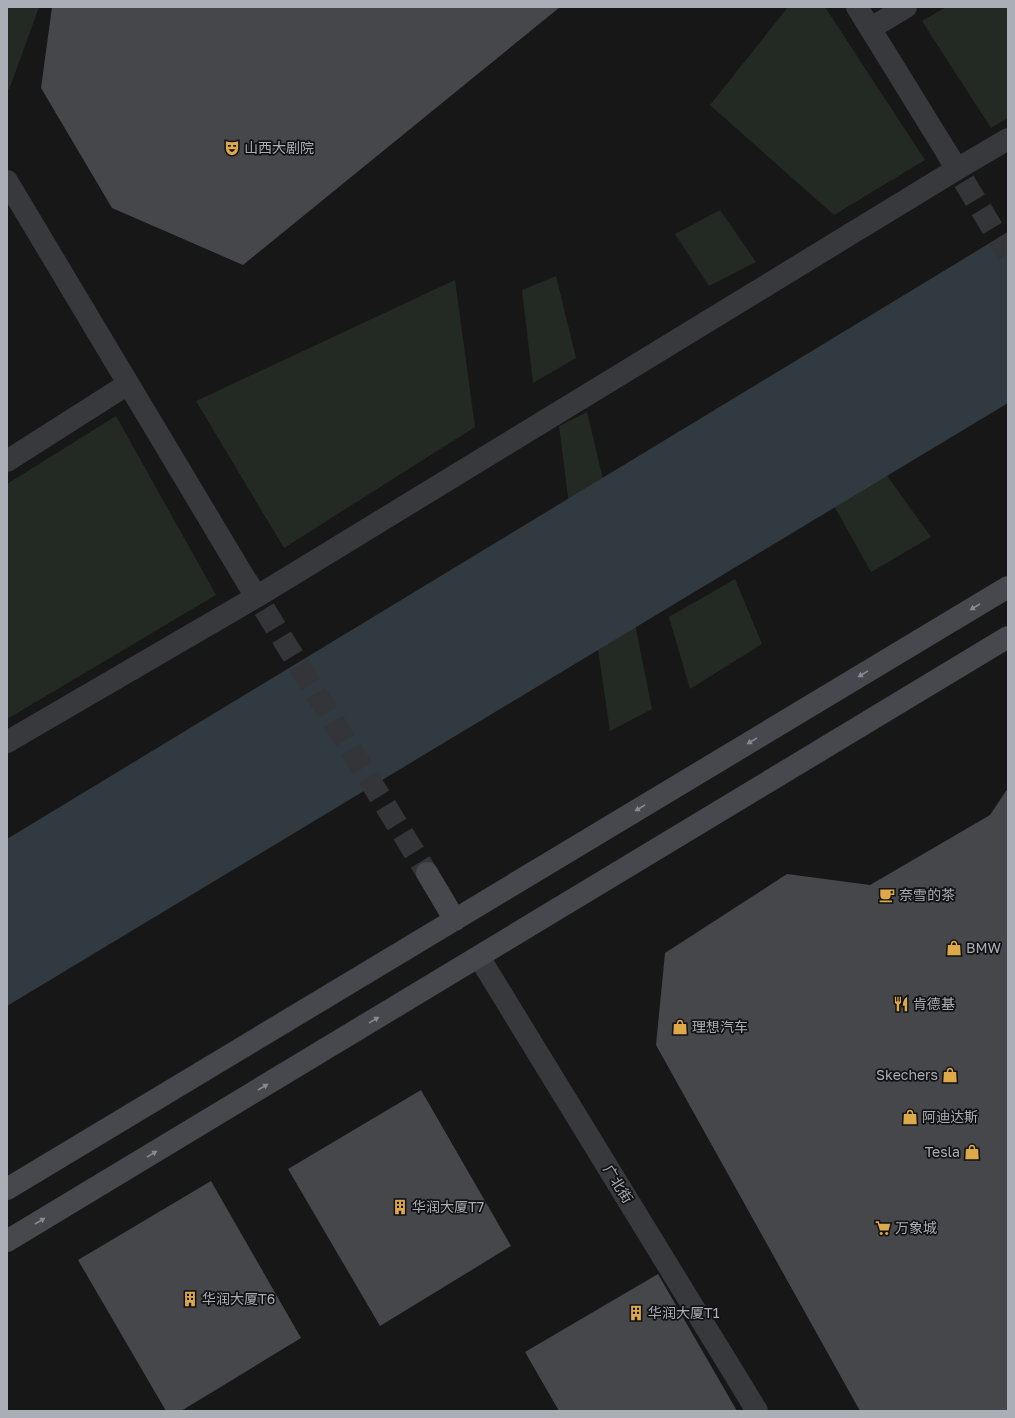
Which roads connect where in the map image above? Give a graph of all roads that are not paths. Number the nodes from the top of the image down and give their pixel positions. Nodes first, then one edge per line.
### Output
1 (857, 7) edge
2 (906, 7) edge
3 (871, 28) dead end
4 (1008, 139) edge
5 (957, 169) junction
6 (7, 181) edge
7 (128, 384) dead end
8 (7, 461) edge
9 (1008, 587) edge
10 (256, 597) junction
11 (1008, 637) edge
12 (7, 742) edge
13 (427, 873) tunnel mouth
14 (455, 920) junction
15 (479, 957) junction
16 (7, 1189) edge
17 (7, 1241) edge
18 (757, 1411) edge

1 - 5 street
2 - 3 street
4 - 5 street
5 - 10 street
6 - 10 street
7 - 8 street
9 -> 14 street
10 - 12 street
11 - 15 street
13 - 14 street
14 - 16 street
17 -> 15 street
15 - 18 street, 广北街

